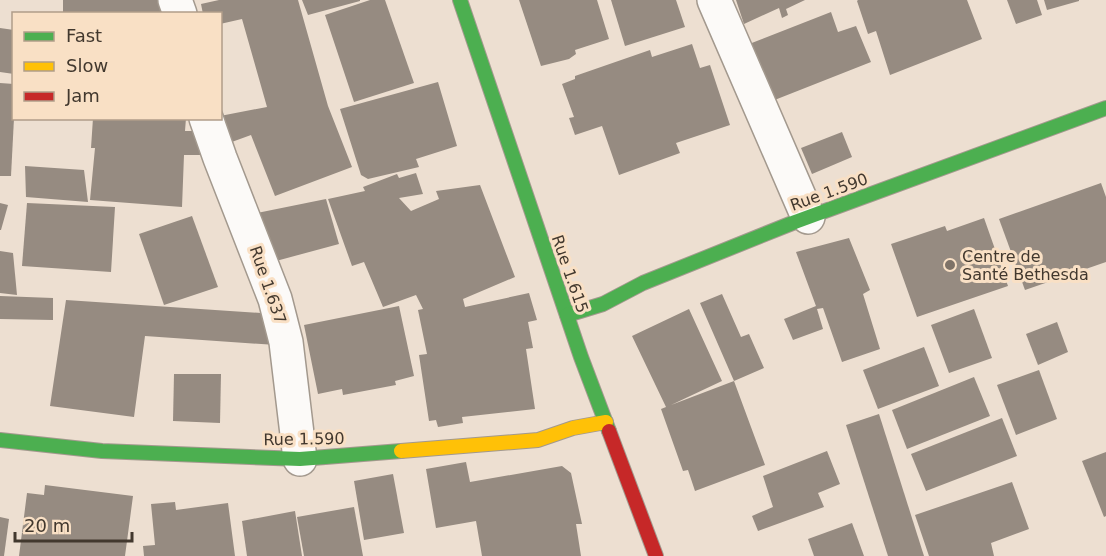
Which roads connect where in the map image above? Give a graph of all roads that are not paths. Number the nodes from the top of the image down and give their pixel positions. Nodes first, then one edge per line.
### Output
1 (460, 0) edge
2 (714, 0) edge
3 (1106, 108) edge
4 (207, 120) edge
5 (808, 217) junction
6 (567, 315) junction
7 (606, 422) junction
8 (0, 440) edge
9 (300, 459) junction
10 (656, 556) edge

1 - 6 street, Rue 1.615
2 - 5 street
3 - 5 street, Rue 1.590
4 - 9 street, Rue 1.637
5 - 6 street, Rue 1.590
6 - 7 street, Rue 1.615
7 - 9 street, Rue 1.590
7 - 10 street, Rue 1.615
8 - 9 street, Rue 1.590

